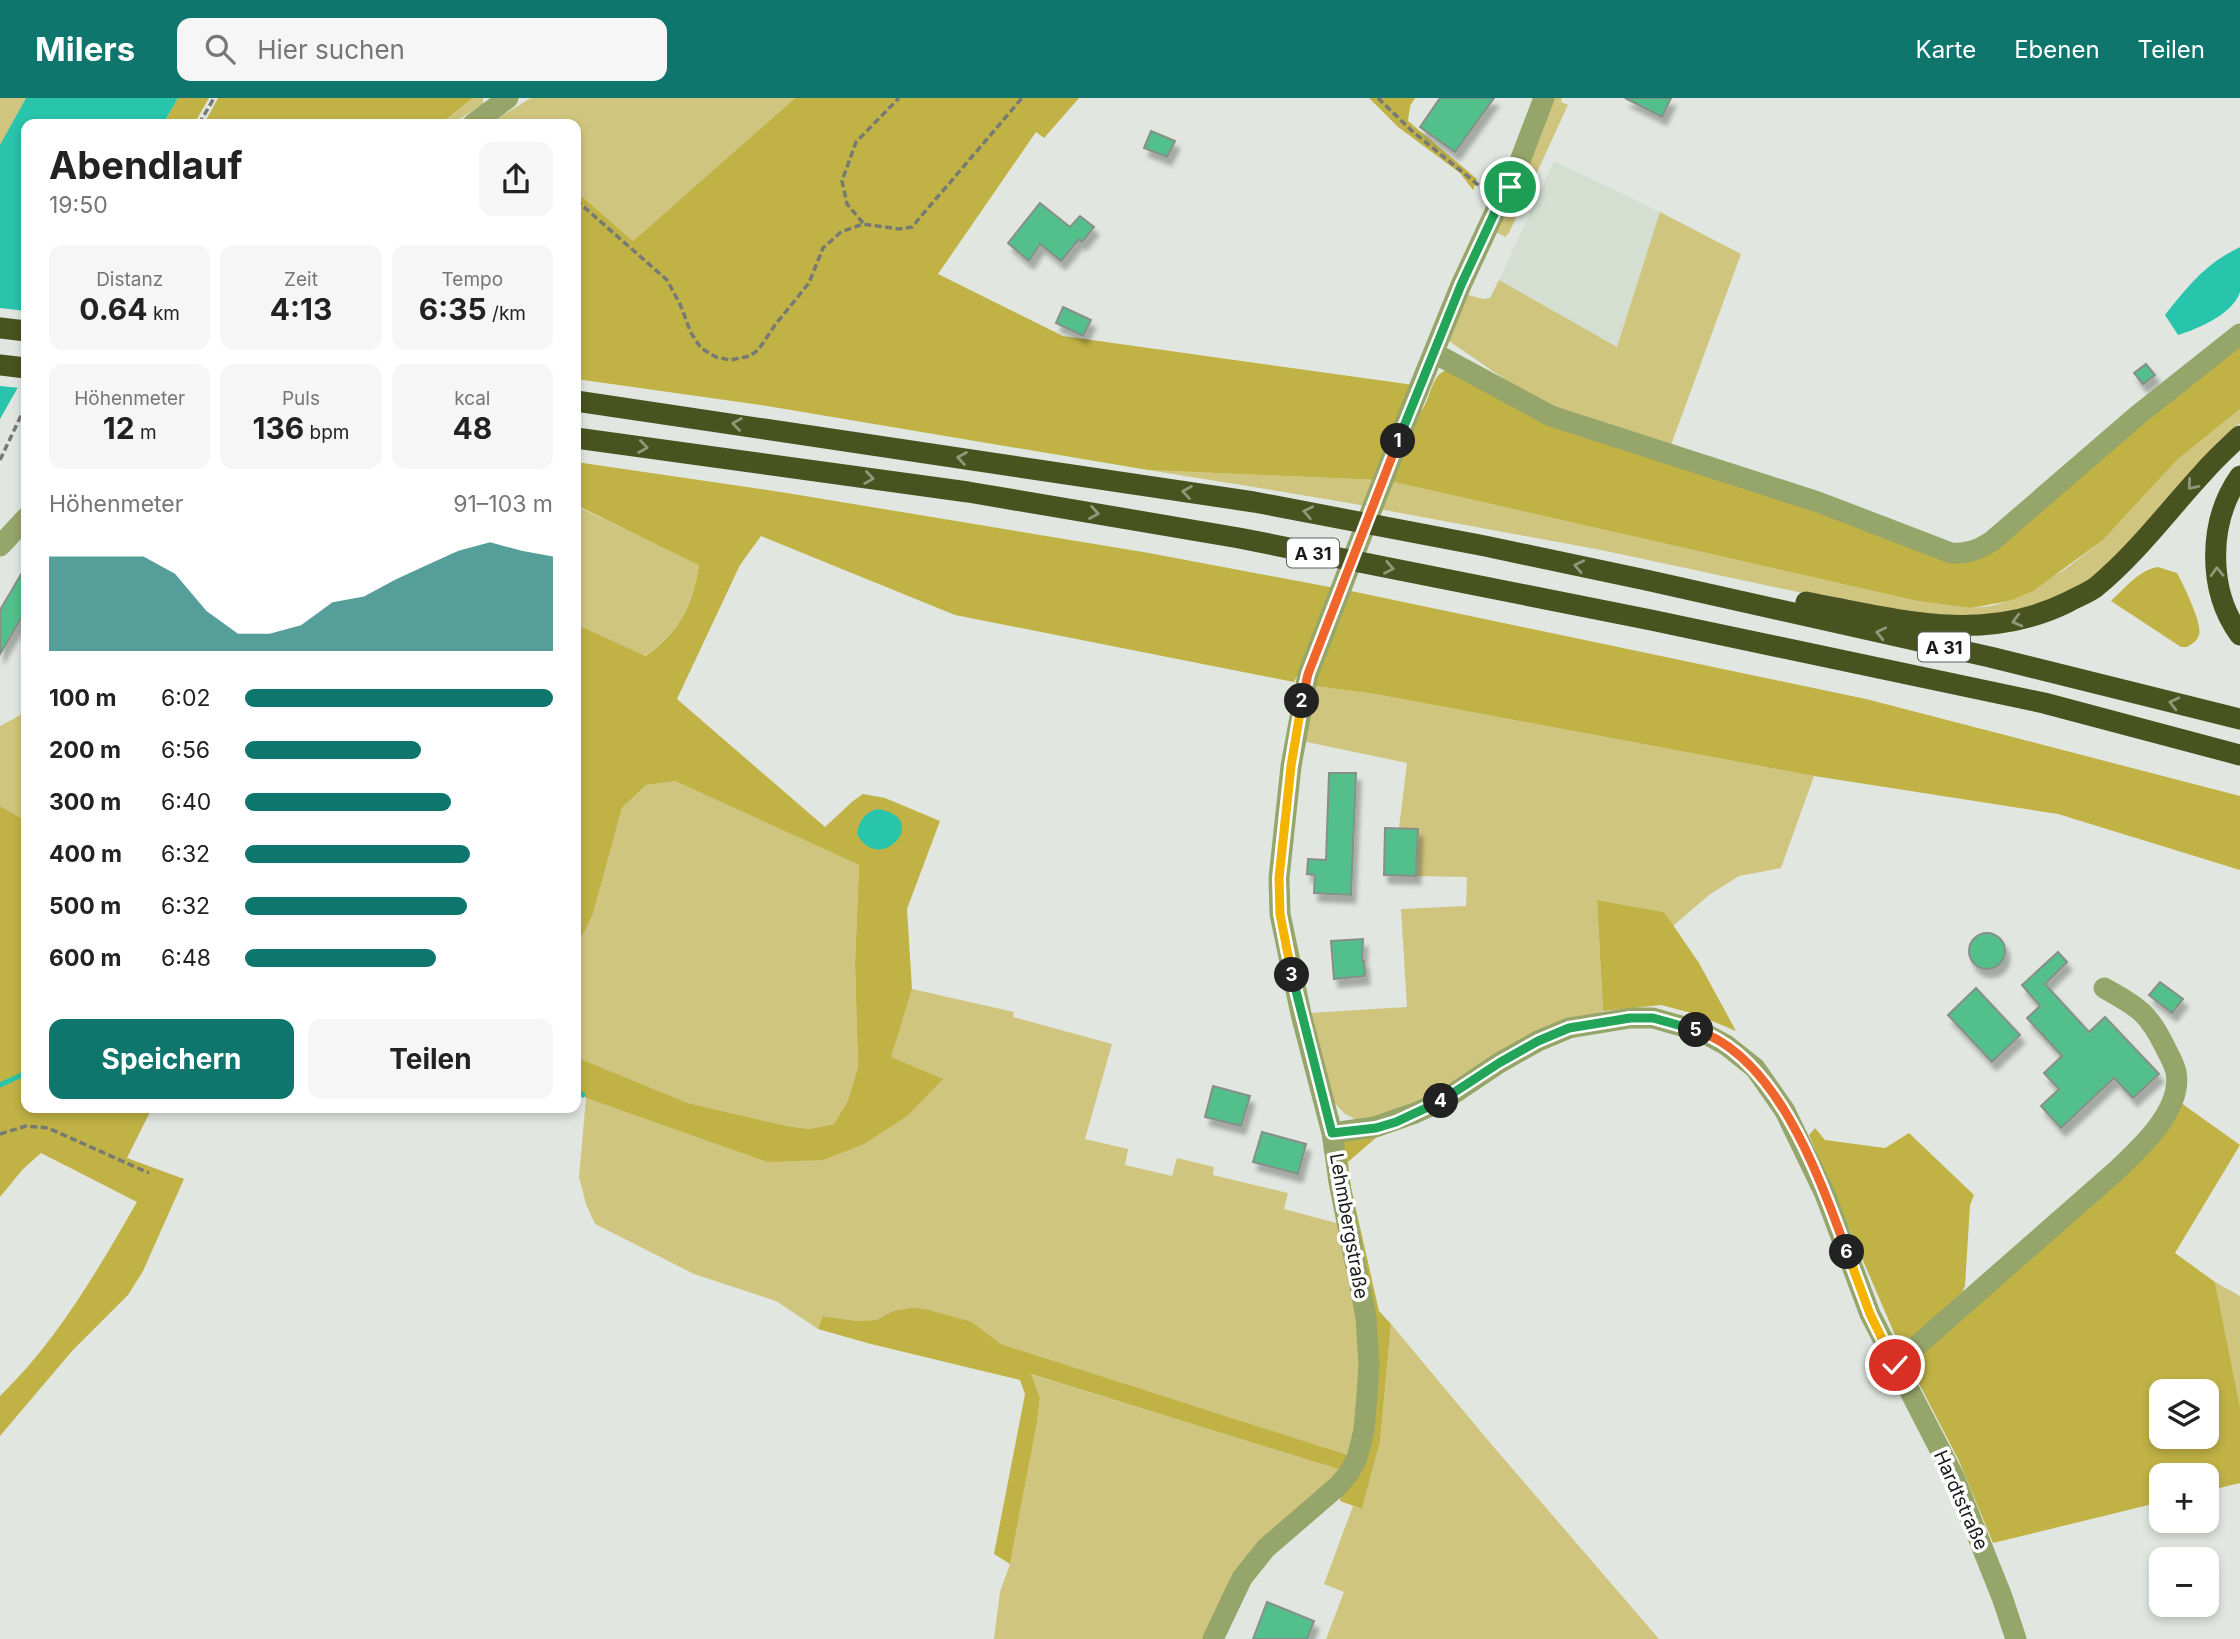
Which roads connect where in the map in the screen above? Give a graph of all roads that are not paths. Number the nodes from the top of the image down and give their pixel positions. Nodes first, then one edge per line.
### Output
1 (508, 98) edge
2 (1544, 98) edge
3 (480, 119) edge
4 (0, 328) edge
5 (21, 330) edge
6 (2240, 334) edge
7 (1434, 353) junction
8 (0, 365) edge
9 (21, 367) edge
10 (581, 402) edge
11 (2240, 436) edge
12 (581, 439) edge
13 (2240, 476) edge
14 (21, 523) edge
15 (0, 546) edge
16 (1646, 580) junction
17 (2240, 635) edge
18 (2240, 719) edge
19 (2240, 755) edge
20 (2104, 988) dead end
21 (1332, 1133) junction
22 (1895, 1365) junction
23 (1213, 1639) edge
24 (2016, 1639) edge

1 - 3 street
2 - 7 street, Lehmbergstraße
4 - 5 highway
6 - 7 street
7 - 21 street, Lehmbergstraße
8 - 9 highway
16 -> 10 highway, A 31
11 -> 16 highway
12 -> 19 highway, A 31
17 -> 13 highway
14 - 15 street
18 -> 16 highway, A 31
20 - 22 street
21 - 22 street, Hardtstraße
21 - 23 street, Lehmbergstraße
22 - 24 street, Hardtstraße

